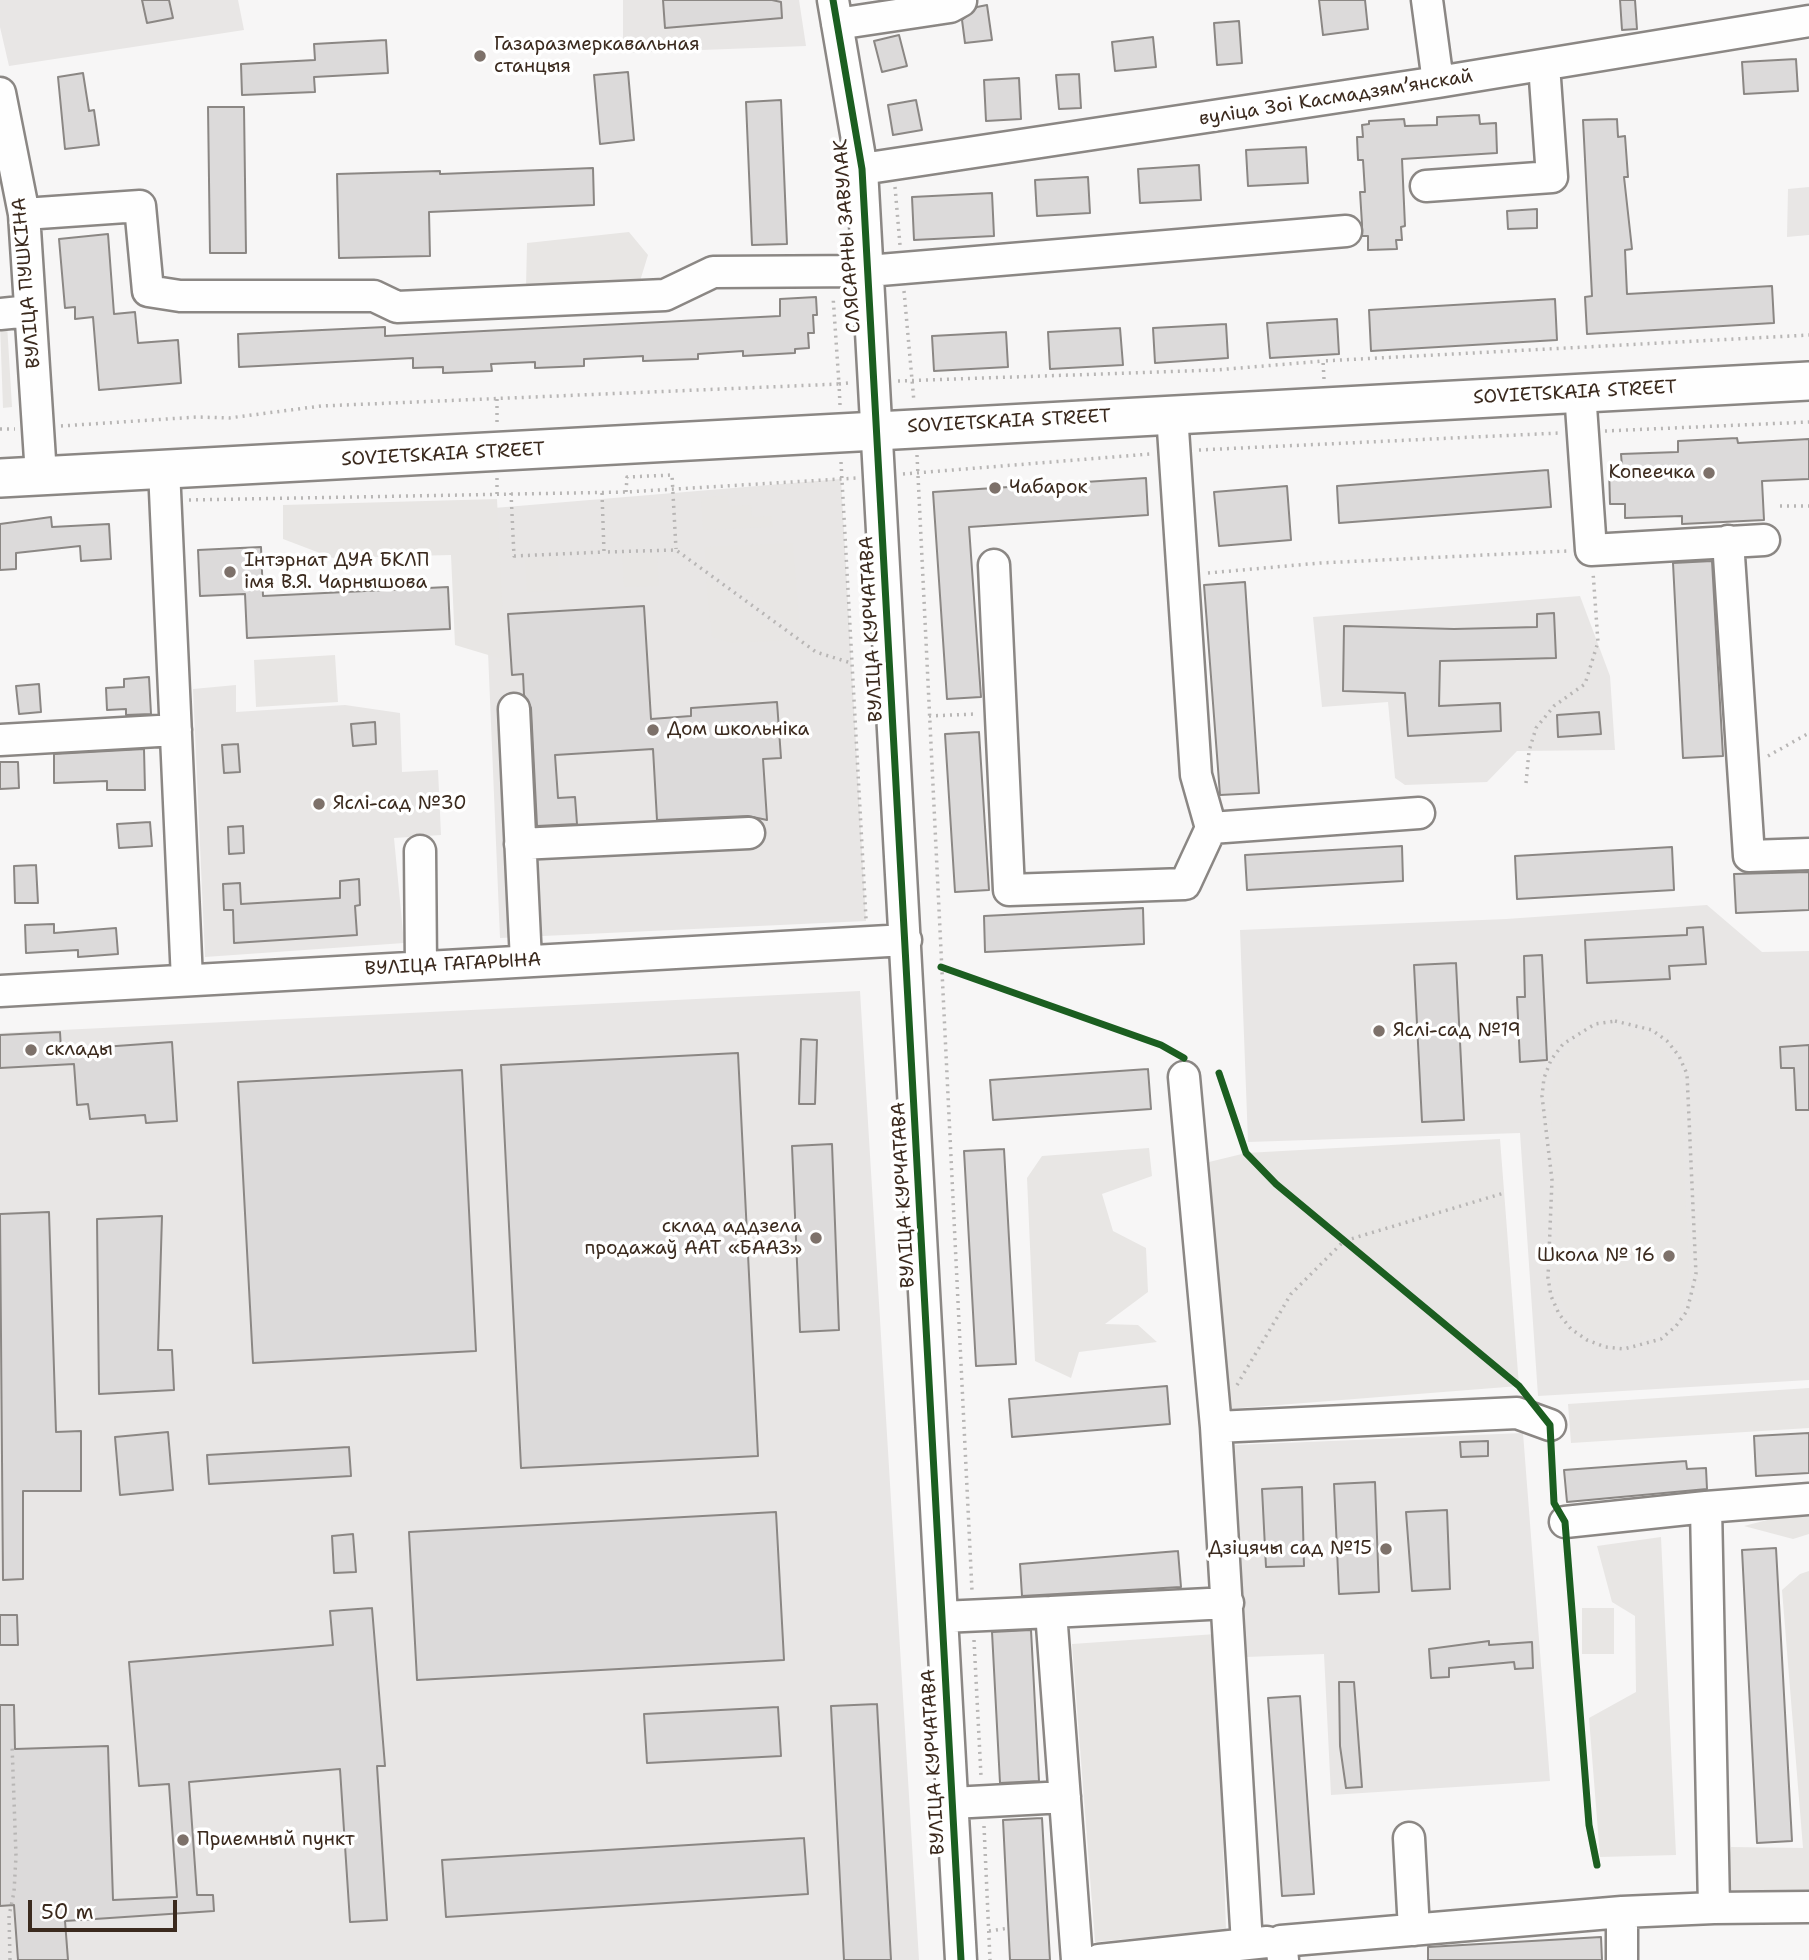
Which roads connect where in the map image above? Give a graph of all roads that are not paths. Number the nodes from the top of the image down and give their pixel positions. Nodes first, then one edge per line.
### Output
1 (1427, 0) edge
2 (961, 1) edge
3 (835, 12) edge
4 (1809, 21) edge
5 (1544, 65) junction
6 (1438, 82) junction
7 (0, 93) edge
8 (862, 169) junction
9 (1426, 186) dead end
10 (24, 214) junction
11 (1346, 231) dead end
12 (868, 271) junction
13 (30, 310) junction
14 (0, 314) edge
15 (1809, 381) edge
16 (1580, 393) junction
17 (1172, 414) junction
18 (859, 430) junction
19 (41, 475) junction
20 (0, 478) edge
21 (165, 484) junction
22 (1764, 540) dead end
23 (1728, 541) junction
24 (994, 565) dead end
25 (513, 709) dead end
26 (176, 730) junction
27 (0, 740) edge
28 (1419, 813) dead end
29 (1210, 828) junction
30 (749, 833) dead end
31 (520, 844) junction
32 (420, 851) dead end
33 (1809, 854) edge
34 (906, 940) junction
35 (526, 961) junction
36 (421, 967) junction
37 (187, 980) junction
38 (0, 991) edge
39 (1184, 1077) dead end
40 (1550, 1425) dead end
41 (1216, 1427) junction
42 (1809, 1500) edge
43 (1706, 1507) junction
44 (1564, 1522) dead end
45 (1228, 1603) junction
46 (1051, 1612) junction
47 (942, 1617) junction
48 (1065, 1797) junction
49 (952, 1803) junction
50 (1409, 1838) dead end
51 (1809, 1907) edge
52 (1714, 1908) junction
53 (1622, 1912) junction
54 (1414, 1930) junction
55 (1247, 1944) junction
56 (1282, 1950) edge
57 (961, 1960) edge
58 (1077, 1960) edge
59 (1099, 1960) edge
60 (1622, 1960) edge

1 - 6 street
2 - 3 street
3 - 8 street, СЛЯСАРНЫ ЗАВУЛАК
4 - 5 street, вуліца Зоі Касмадзямʼянскай
5 - 6 street, вуліца Зоі Касмадзямʼянскай
5 - 9 street
6 - 8 street, вуліца Зоі Касмадзямʼянскай
7 - 10 street, ВУЛІЦА ПУШКІНА
8 - 12 street, СЛЯСАРНЫ ЗАВУЛАК
10 - 12 street
10 - 13 street, ВУЛІЦА ПУШКІНА
11 - 12 street
12 - 18 street, СЛЯСАРНЫ ЗАВУЛАК
13 - 14 street
13 - 19 street, ВУЛІЦА ПУШКІНА
15 - 16 main road, SOVIETSKAIA STREET
16 - 17 main road, SOVIETSKAIA STREET
16 - 23 street
17 - 18 main road, SOVIETSKAIA STREET
17 - 29 street
18 - 21 main road, SOVIETSKAIA STREET
18 - 34 street, ВУЛІЦА КУРЧАТАВА
19 - 20 main road, SOVIETSKAIA STREET
19 - 21 main road, SOVIETSKAIA STREET
21 - 26 street
22 - 23 street
23 - 33 street
24 - 29 street
25 - 31 street
26 - 27 street
26 - 37 street
28 - 29 street
30 - 31 street
31 - 35 street
32 - 36 street
34 - 35 street, ВУЛІЦА ГАГАРЫНА
34 - 47 street, ВУЛІЦА КУРЧАТАВА
35 - 36 street, ВУЛІЦА ГАГАРЫНА
36 - 37 street, ВУЛІЦА ГАГАРЫНА
37 - 38 street, ВУЛІЦА ГАГАРЫНА
39 - 41 street
40 - 41 street
41 - 45 street
42 - 43 street
43 - 44 street
43 - 52 street
45 - 46 street
45 - 55 street
46 - 47 street
46 - 48 street
47 - 49 street, ВУЛІЦА КУРЧАТАВА
48 - 49 street
48 - 58 street
49 - 57 street, ВУЛІЦА КУРЧАТАВА
50 - 54 street
51 - 52 street
52 - 53 street
53 - 54 street
53 - 60 street
54 - 56 street
55 - 56 street
55 - 59 street

